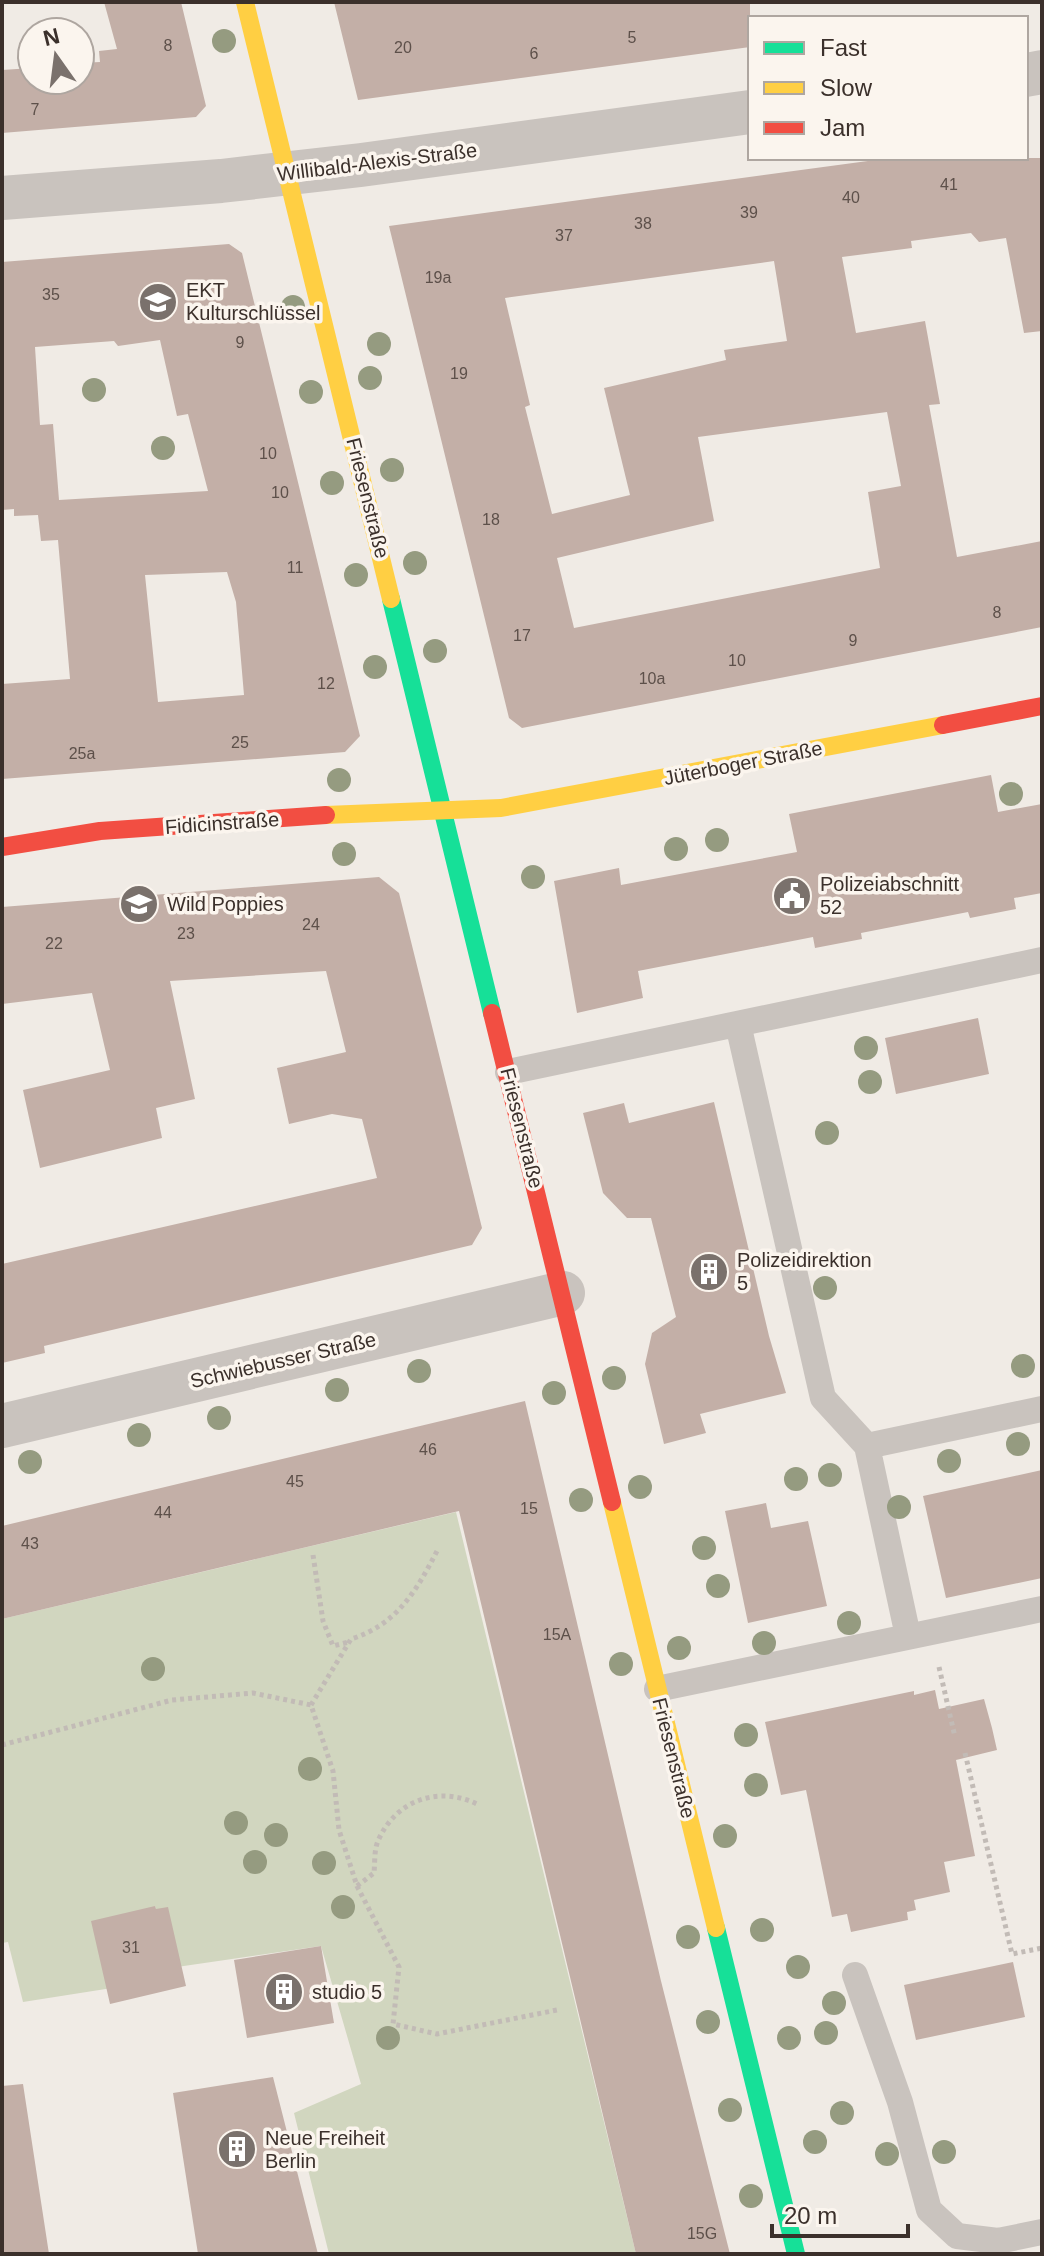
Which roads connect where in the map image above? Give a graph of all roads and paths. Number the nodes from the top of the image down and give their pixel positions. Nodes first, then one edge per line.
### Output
1 (245, 2) edge
2 (748, 112) edge
3 (288, 174) junction
4 (2, 198) edge
5 (1042, 706) edge
6 (444, 811) junction
7 (2, 847) edge
8 (1042, 960) edge
9 (738, 1024) junction
10 (508, 1072) junction
11 (563, 1293) junction
12 (1042, 1409) edge
13 (2, 1426) edge
14 (867, 1446) junction
15 (437, 1551) dead end
16 (313, 1555) dead end
17 (1042, 1609) edge
18 (920, 1634) junction
19 (349, 1642) junction
20 (657, 1689) junction
21 (311, 1705) junction
22 (955, 1737) dead end
23 (2, 1745) edge
24 (965, 1753) dead end
25 (479, 1805) dead end
26 (357, 1886) junction
27 (1042, 1948) edge
28 (855, 1975) dead end
29 (557, 2010) dead end
30 (1042, 2232) edge
31 (796, 2254) edge

1 - 3 street, Friesenstraße
2 - 3 street, Willibald-Alexis-Straße
3 - 4 street, Willibald-Alexis-Straße
3 - 6 street, Friesenstraße
5 - 6 street, Jüterboger Straße
6 - 7 street, Fidicinstraße
6 - 10 street, Friesenstraße
8 - 9 lane
9 - 10 lane
9 - 14 lane
10 - 11 street, Friesenstraße
11 - 13 street, Schwiebusser Straße
11 - 20 street, Friesenstraße
12 - 14 lane
14 - 18 lane
15 - 19 path
16 - 19 path
17 - 18 lane
18 - 20 lane
18 - 22 path
19 - 21 path
20 - 31 street, Friesenstraße
21 - 23 path
21 - 26 path
24 - 27 path
25 - 26 path
26 - 29 path
28 - 30 lane

